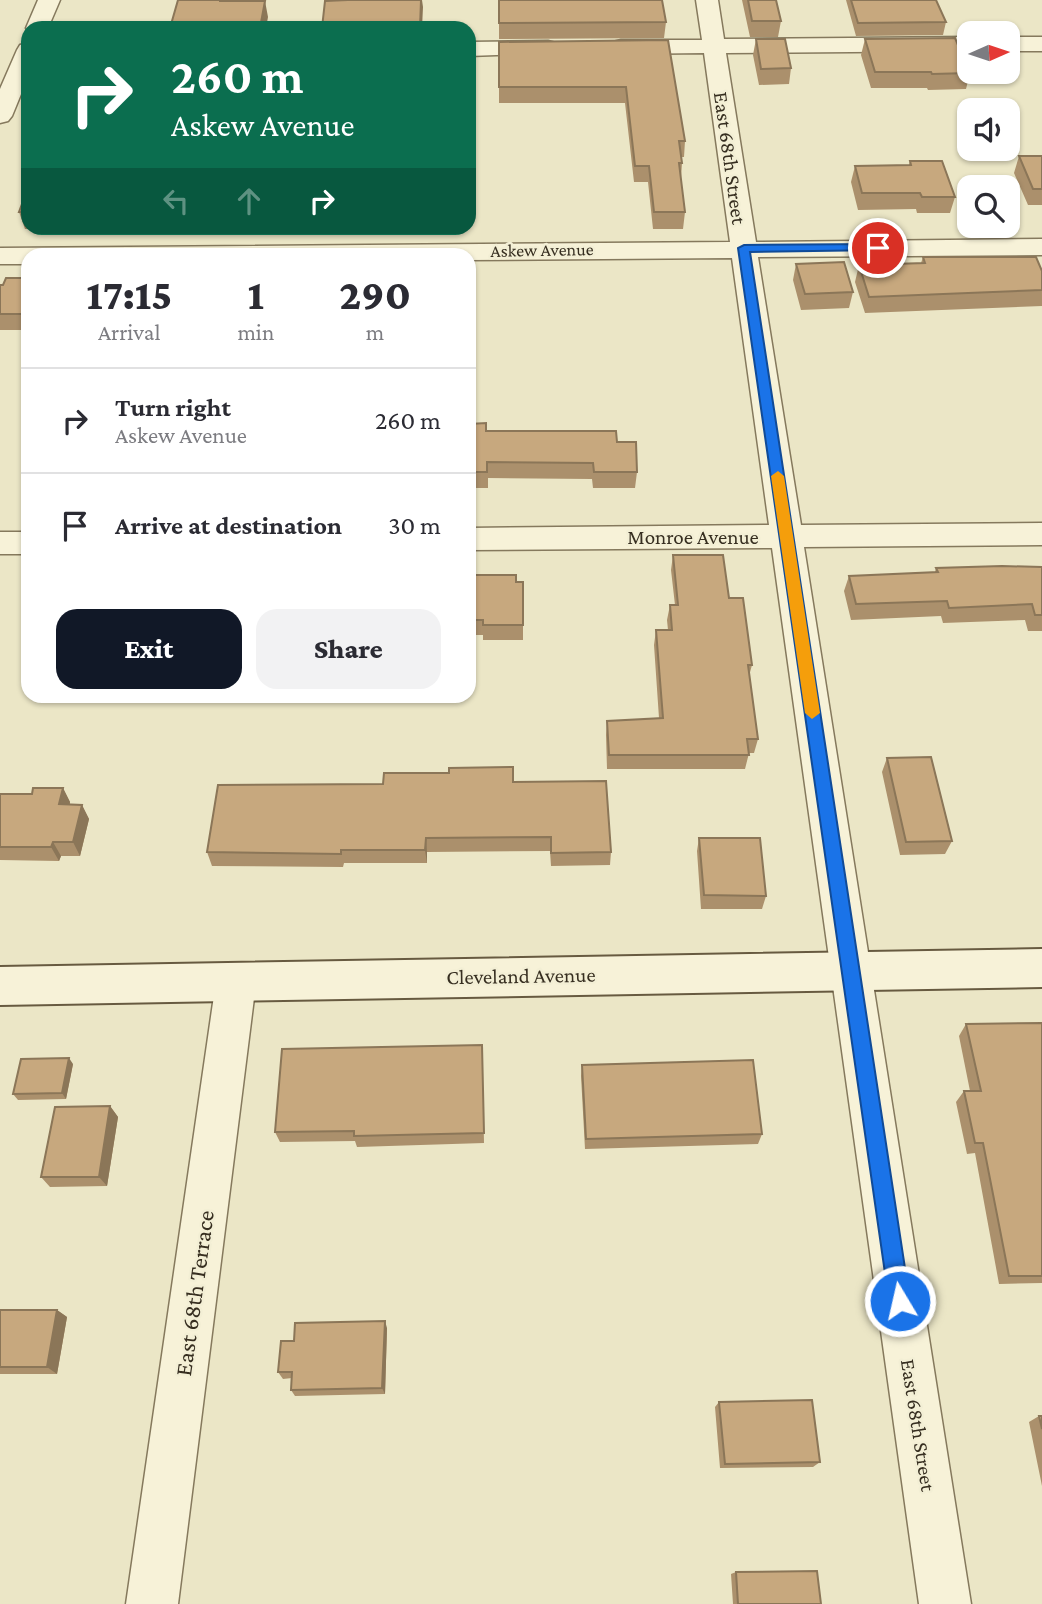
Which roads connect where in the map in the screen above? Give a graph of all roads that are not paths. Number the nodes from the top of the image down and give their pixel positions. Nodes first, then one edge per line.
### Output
1 (49, 0) edge
2 (707, 0) edge
3 (40, 21) edge
4 (957, 44) edge
5 (1020, 44) edge
6 (1042, 44) edge
7 (713, 46) junction
8 (595, 47) edge
9 (476, 48) edge
10 (567, 48) edge
11 (0, 52) edge
12 (21, 52) edge
13 (21, 68) edge
14 (0, 116) edge
15 (1042, 247) edge
16 (744, 248) junction
17 (476, 251) edge
18 (0, 256) edge
19 (21, 256) edge
20 (1042, 534) edge
21 (787, 537) junction
22 (476, 539) edge
23 (0, 543) edge
24 (21, 543) edge
25 (1042, 968) edge
26 (849, 970) junction
27 (236, 982) junction
28 (0, 986) edge
29 (152, 1604) edge
30 (945, 1604) edge

1 - 3 street
2 - 7 street, East 68th Street
4 - 7 street
5 - 6 street
7 - 8 street
7 - 16 street, East 68th Street
9 - 10 street
11 - 12 street
13 - 14 street
15 - 16 street, Askew Avenue
16 - 17 street, Askew Avenue
16 - 21 street, East 68th Street
18 - 19 street, Askew Avenue
20 - 21 street, Monroe Avenue
21 - 22 street, Monroe Avenue
21 - 26 street, East 68th Street
23 - 24 street
25 - 26 main road, Cleveland Avenue
26 - 27 main road, Cleveland Avenue
26 - 30 street, East 68th Street
27 - 28 main road, Cleveland Avenue
27 - 29 street, East 68th Terrace

